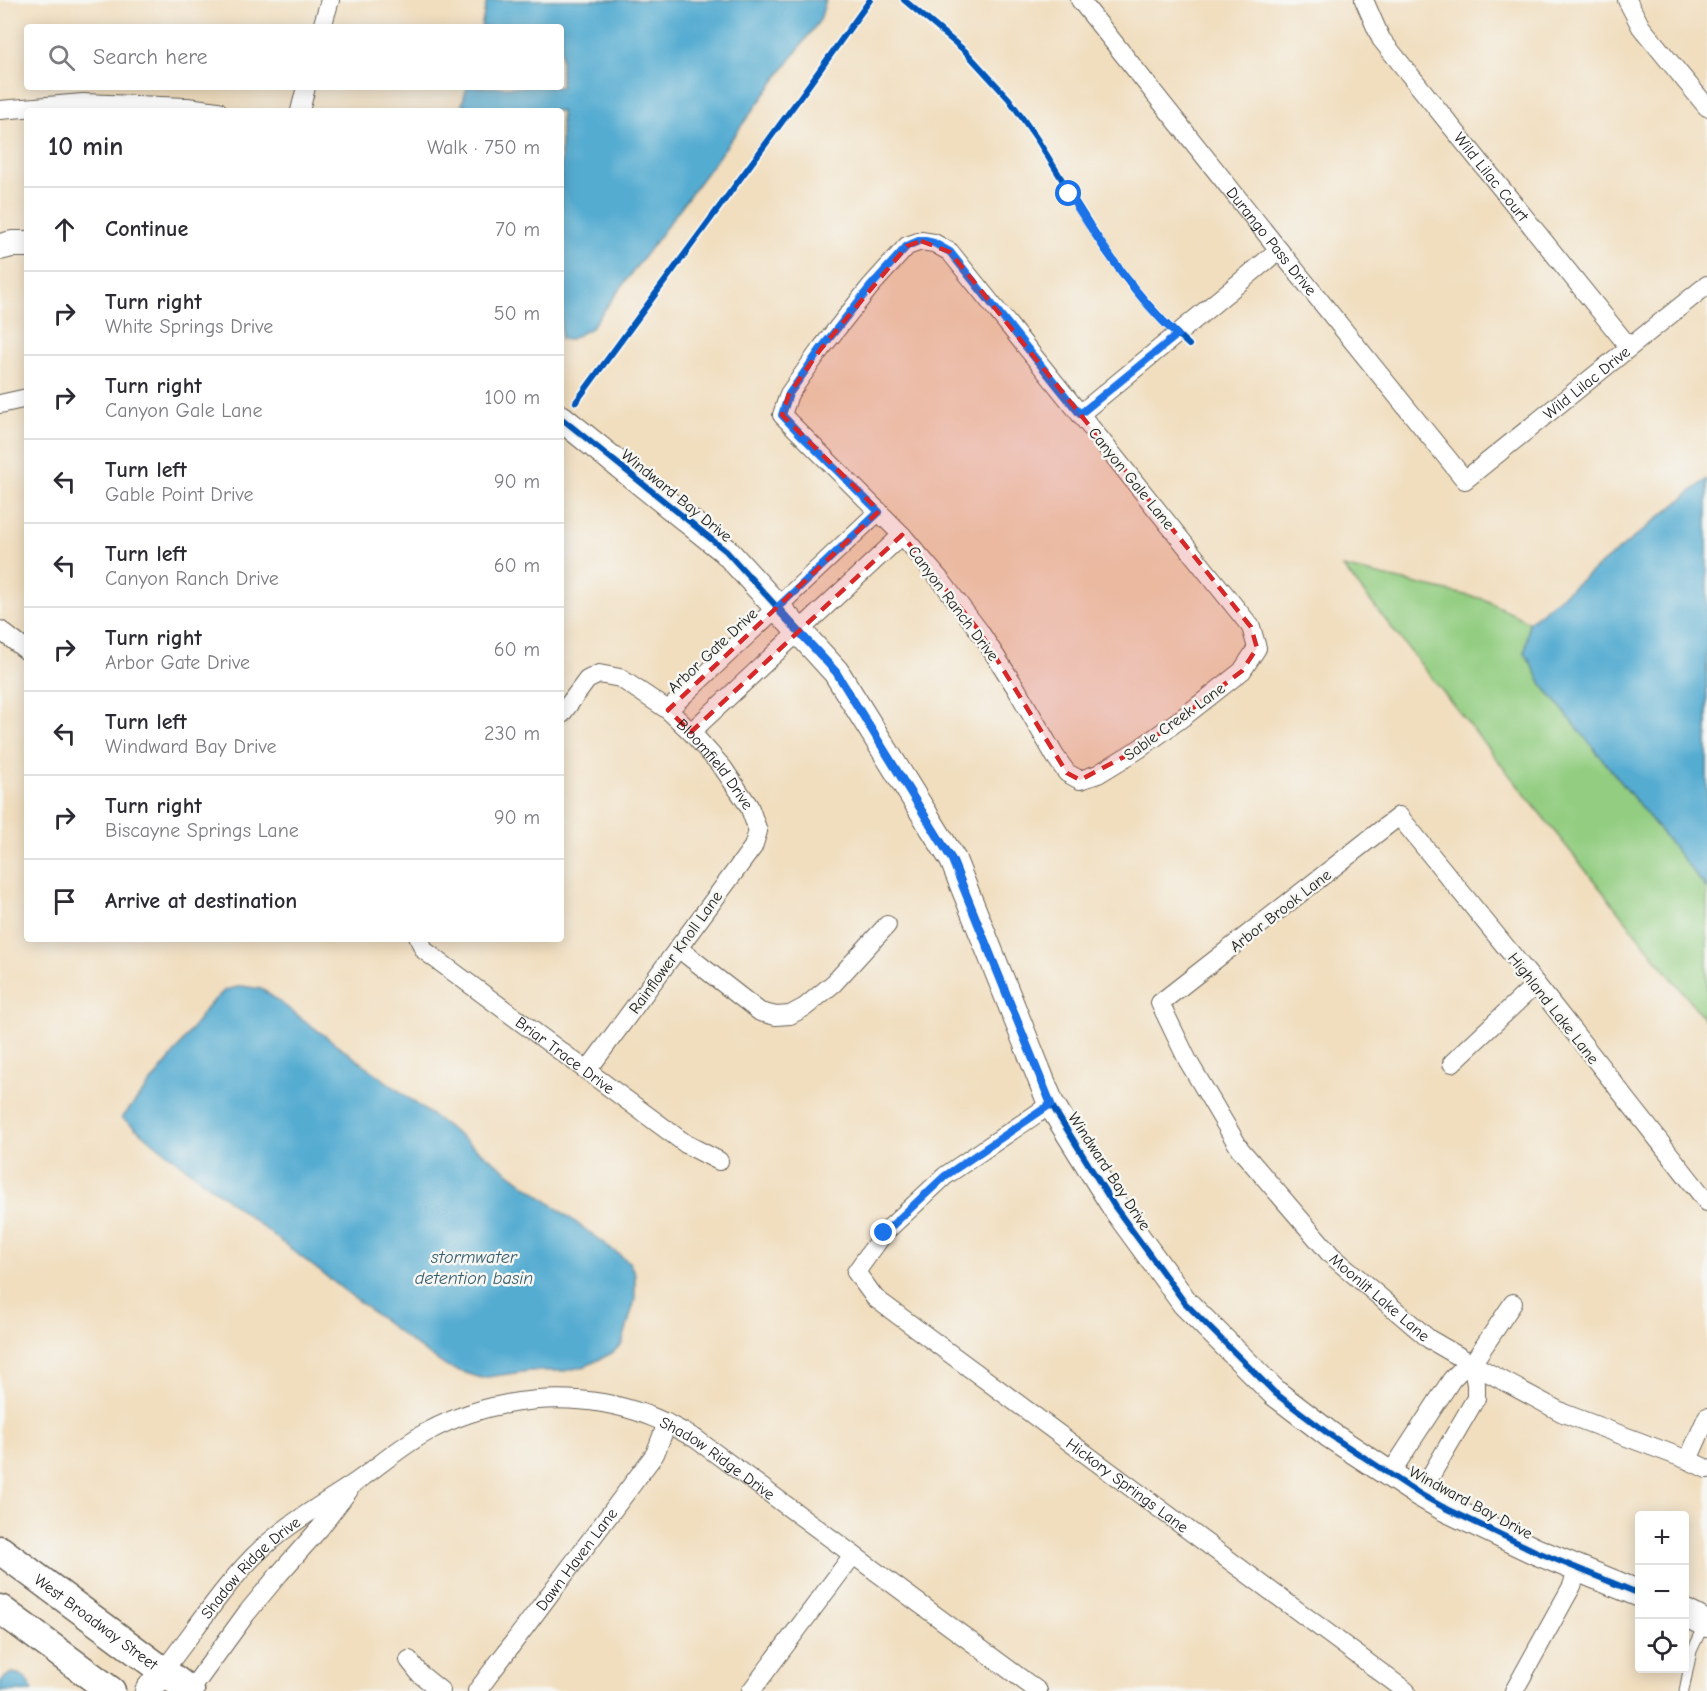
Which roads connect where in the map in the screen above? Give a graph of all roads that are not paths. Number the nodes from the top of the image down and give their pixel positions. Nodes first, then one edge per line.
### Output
1 (330, 0) edge
2 (1080, 0) edge
3 (1364, 0) edge
4 (1627, 0) edge
5 (323, 24) edge
6 (305, 90) edge
7 (1707, 107) edge
8 (195, 108) edge
9 (301, 108) edge
10 (0, 110) edge
11 (24, 244) edge
12 (0, 247) edge
13 (1279, 250) junction
14 (1707, 285) edge
15 (1629, 347) junction
16 (24, 399) edge
17 (0, 404) edge
18 (1080, 414) junction
19 (782, 415) joint
20 (564, 420) edge
21 (1465, 480) joint
22 (879, 512) junction
23 (902, 535) junction
24 (777, 608) junction
25 (0, 630) edge
26 (799, 631) junction
27 (1257, 648) joint
28 (24, 649) edge
29 (668, 710) junction
30 (564, 712) edge
31 (691, 732) junction
32 (1080, 780) joint
33 (1399, 816) joint
34 (758, 831) joint
35 (887, 925) dead end
36 (420, 942) edge
37 (678, 948) junction
38 (1536, 984) junction
39 (1160, 1004) joint
40 (1452, 1063) dead end
41 (587, 1071) junction
42 (1051, 1104) junction
43 (719, 1161) dead end
44 (1707, 1202) edge
45 (1513, 1303) dead end
46 (1472, 1364) junction
47 (1707, 1417) edge
48 (666, 1423) junction
49 (1688, 1460) junction
50 (1707, 1469) edge
51 (1390, 1474) junction
52 (356, 1482) junction
53 (1420, 1494) junction
54 (0, 1550) edge
55 (853, 1555) junction
56 (1577, 1570) junction
57 (1635, 1592) edge
58 (0, 1609) edge
59 (1699, 1620) edge
60 (409, 1660) dead end
61 (156, 1681) edge
62 (1028, 1688) edge
63 (111, 1691) edge
64 (190, 1691) edge
65 (441, 1691) edge
66 (477, 1691) edge
67 (751, 1691) edge
68 (1406, 1691) edge
69 (1514, 1691) edge
70 (1684, 1691) edge

1 - 5 street
2 - 13 street, Durango Pass Drive
3 - 15 street, Wild Lilac Court
4 - 7 street
6 - 9 street
8 - 10 street
11 - 12 street
13 - 18 street
13 - 21 street, Durango Pass Drive
14 - 15 street, Wild Lilac Drive
15 - 21 street, Wild Lilac Drive
16 - 17 street
18 - 19 street, Canyon Gale Lane
18 - 27 street, Canyon Gale Lane
19 - 22 street, Canyon Ranch Drive
20 - 24 street, Windward Bay Drive
22 - 23 street, Canyon Ranch Drive
22 - 24 street, Arbor Gate Drive
23 - 26 street
23 - 32 street, Canyon Ranch Drive
24 - 26 street, Windward Bay Drive
24 - 29 street, Arbor Gate Drive
25 - 28 street
26 - 31 street
26 - 42 street, Windward Bay Drive
27 - 32 street, Sable Creek Lane
29 - 30 street, Bloomfield Drive
29 - 31 street, Bloomfield Drive
31 - 34 street, Bloomfield Drive
33 - 38 street, Highland Lake Lane
33 - 39 street, Arbor Brook Lane
34 - 37 street, Rainflower Knoll Lane
35 - 37 street
36 - 41 street, Briar Trace Drive
37 - 41 street, Rainflower Knoll Lane
38 - 40 street
38 - 44 street, Highland Lake Lane
39 - 46 street, Moonlit Lake Lane
41 - 43 street, Briar Trace Drive
42 - 51 street, Windward Bay Drive
42 - 68 street, Hickory Springs Lane
45 - 46 street
46 - 49 street, Moonlit Lake Lane
46 - 51 street
46 - 53 street
47 - 49 street
48 - 52 street, Shadow Ridge Drive
48 - 55 street, Shadow Ridge Drive
48 - 66 street, Dawn Haven Lane
49 - 50 street, Moonlit Lake Lane
51 - 53 street, Windward Bay Drive
52 - 61 street, Shadow Ridge Drive
52 - 64 street, Shadow Ridge Drive
53 - 56 street, Windward Bay Drive
54 - 61 main road, West Broadway Street
55 - 62 street, Shadow Ridge Drive
55 - 67 street
56 - 57 street, Windward Bay Drive
56 - 69 street
58 - 63 main road
59 - 70 lane
60 - 65 street
61 - 64 main road, West Broadway Street

